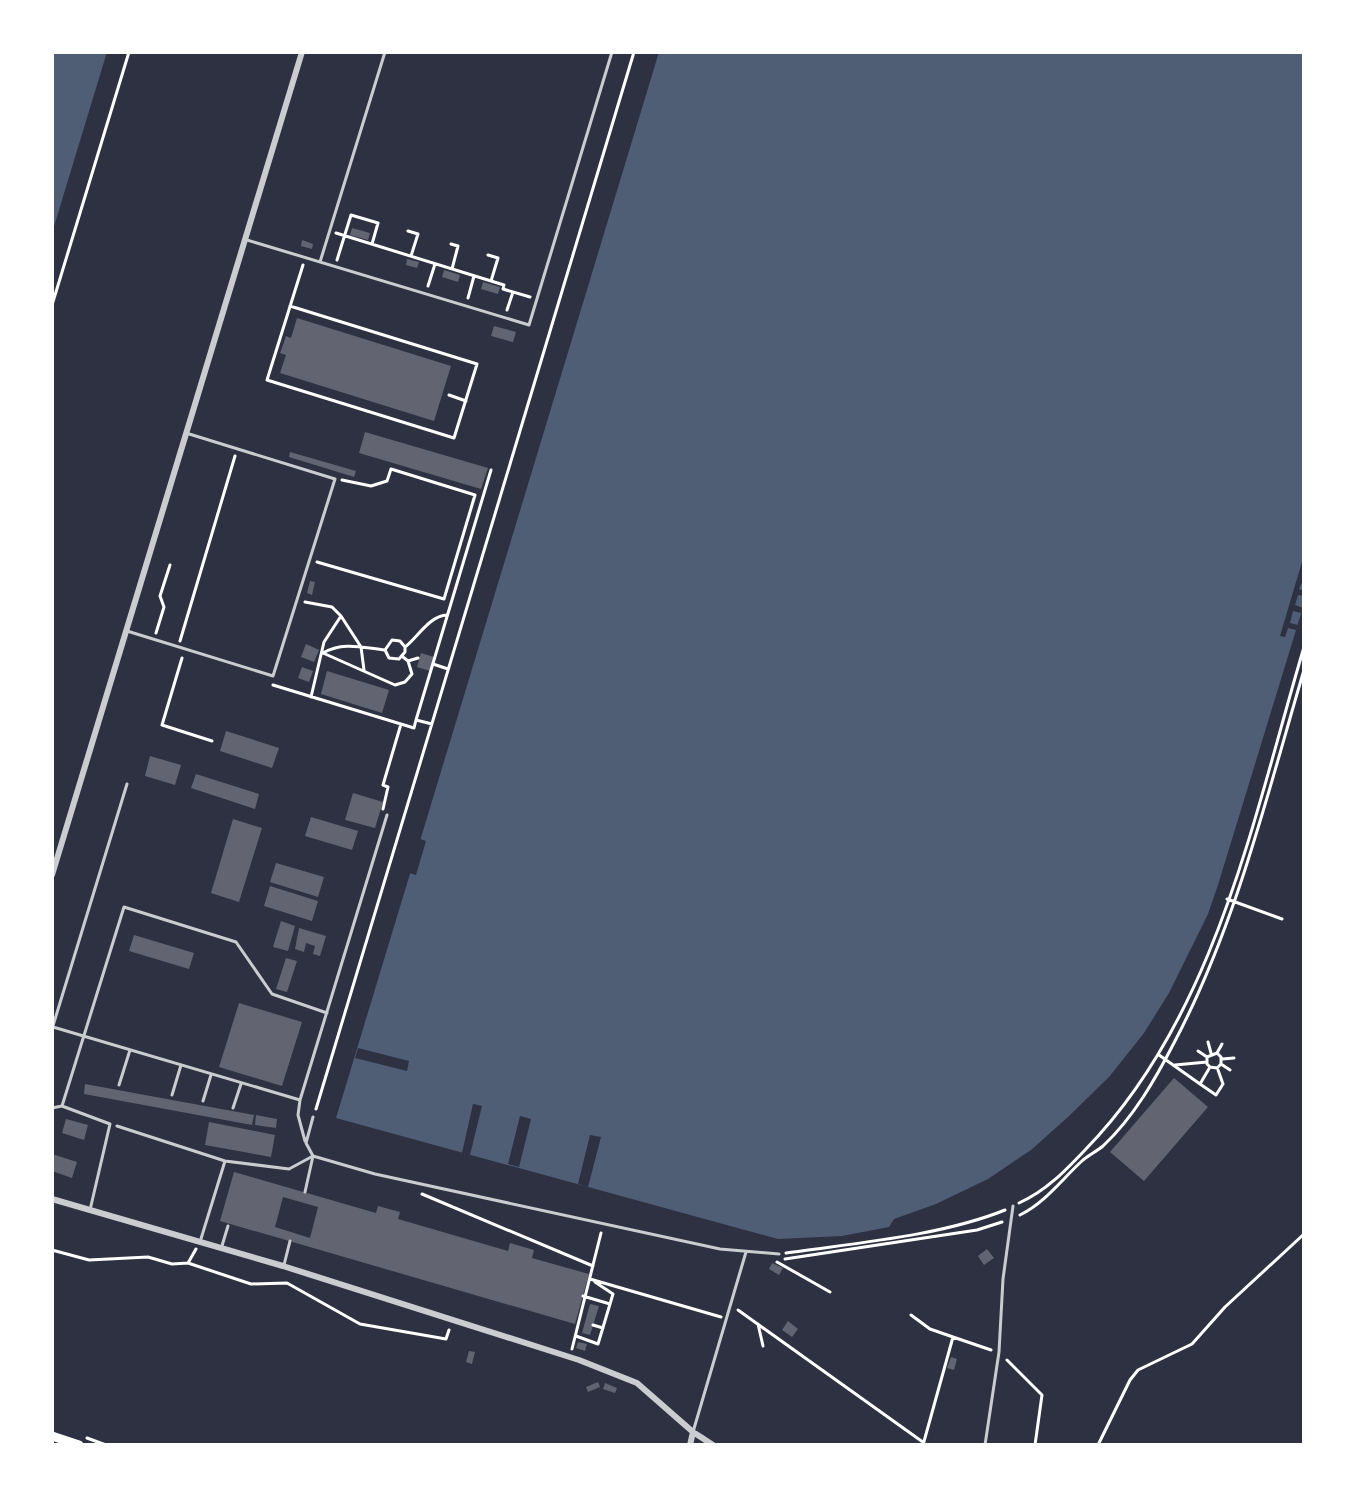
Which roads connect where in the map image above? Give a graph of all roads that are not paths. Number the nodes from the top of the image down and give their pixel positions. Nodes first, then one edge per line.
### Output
1 (302, 52) edge
2 (385, 52) edge
3 (612, 52) edge
4 (244, 239) junction
5 (320, 262) junction
6 (186, 433) junction
7 (126, 631) junction
8 (127, 784) dead end
9 (387, 815) road end
10 (52, 875) edge
11 (327, 1013) junction
12 (52, 1028) edge
13 (84, 1036) junction
14 (130, 1050) junction
15 (181, 1065) junction
16 (211, 1075) junction
17 (241, 1084) junction
18 (119, 1085) dead end
19 (172, 1095) dead end
20 (300, 1100) junction
21 (203, 1101) dead end
22 (62, 1106) junction
23 (52, 1108) edge
24 (233, 1108) dead end
25 (313, 1117) road end
26 (117, 1126) dead end
27 (306, 1143) junction
28 (313, 1156) junction
29 (225, 1161) junction
30 (305, 1192) dead end
31 (52, 1199) edge
32 (1013, 1206) road end
33 (90, 1210) junction
34 (228, 1226) dead end
35 (290, 1241) dead end
36 (200, 1242) junction
37 (221, 1249) junction
38 (746, 1251) junction
39 (779, 1254) road end
40 (283, 1266) junction
41 (693, 1432) junction
42 (52, 1436) edge
43 (79, 1445) edge
44 (690, 1445) edge
45 (713, 1445) edge
46 (985, 1445) edge

1 - 4 street
2 - 5 lane
3 - 5 lane
4 - 5 lane
4 - 6 street
6 - 7 street
6 - 7 lane
7 - 10 street
8 - 12 lane
9 - 11 lane
11 - 13 lane
11 - 20 lane
12 - 13 lane
13 - 14 lane
13 - 22 lane
14 - 15 lane
14 - 18 lane
15 - 16 lane
15 - 19 lane
16 - 17 lane
16 - 21 lane
17 - 20 lane
17 - 24 lane
20 - 27 lane
22 - 23 lane
22 - 33 lane
25 - 27 lane
26 - 29 lane
27 - 28 lane
28 - 29 lane
28 - 30 lane
28 - 38 lane
29 - 36 lane
31 - 33 street
32 - 46 lane
33 - 36 street
34 - 37 lane
35 - 40 lane
36 - 37 street
37 - 40 street
38 - 39 lane
38 - 41 lane
40 - 41 street
41 - 44 street
41 - 45 street
42 - 43 main road

